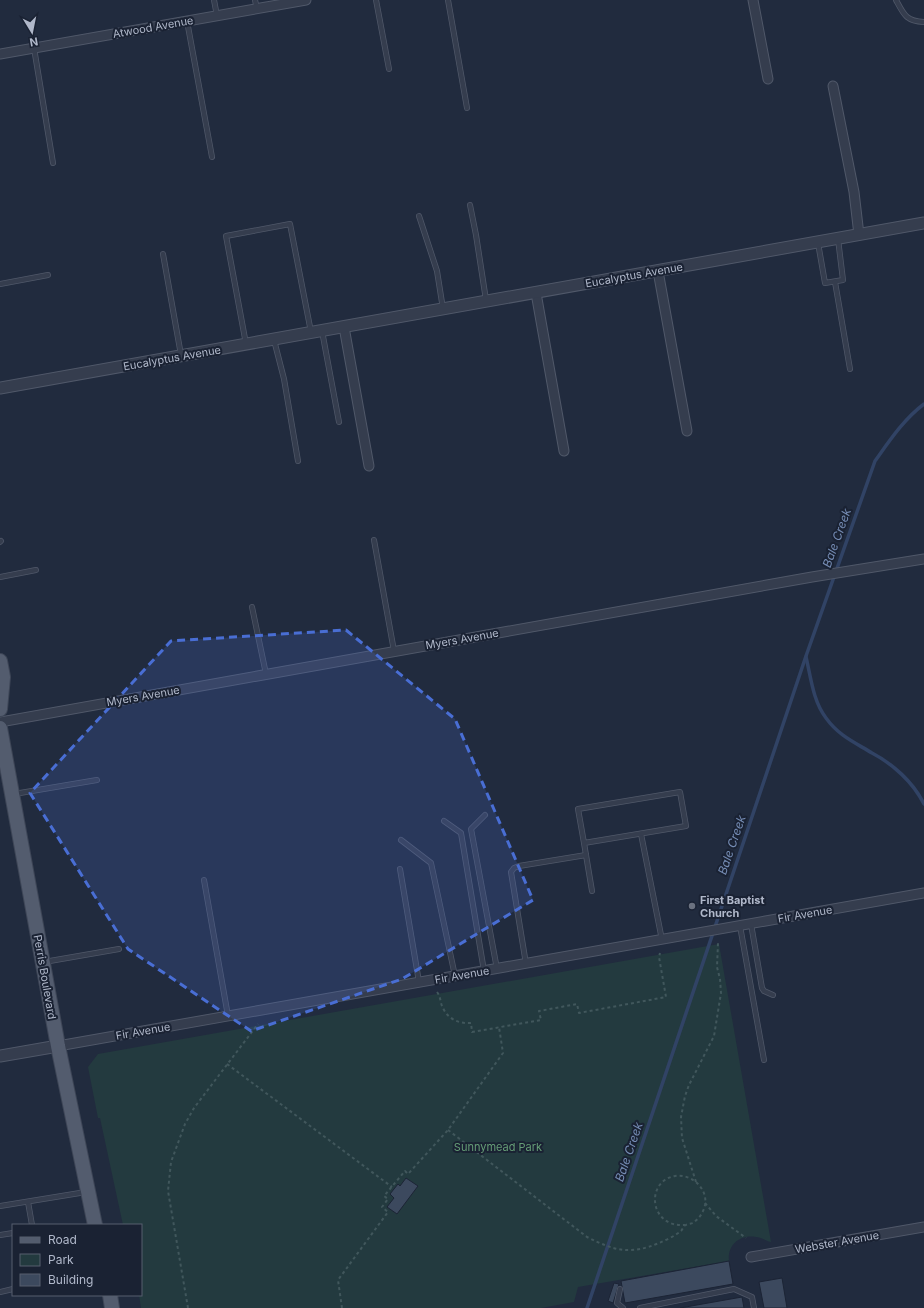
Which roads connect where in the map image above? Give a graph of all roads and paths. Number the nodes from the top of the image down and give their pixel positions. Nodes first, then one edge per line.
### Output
1 (214, 0) edge
2 (306, 0) edge
3 (376, 0) edge
4 (448, 0) edge
5 (753, 0) edge
6 (896, 0) edge
7 (256, 4) edge
8 (218, 16) junction
9 (187, 21) junction
10 (924, 22) edge
11 (34, 48) junction
12 (0, 54) edge
13 (389, 69) dead end
14 (768, 79) dead end
15 (833, 86) dead end
16 (467, 108) dead end
17 (212, 157) dead end
18 (53, 163) dead end
19 (470, 205) dead end
20 (419, 216) dead end
21 (924, 223) edge
22 (859, 235) junction
23 (838, 239) junction
24 (818, 242) junction
25 (163, 254) dead end
26 (658, 271) junction
27 (48, 275) dead end
28 (835, 282) junction
29 (0, 284) edge
30 (536, 293) junction
31 (486, 302) junction
32 (443, 310) junction
33 (344, 327) junction
34 (322, 331) junction
35 (311, 333) junction
36 (274, 340) junction
37 (246, 345) junction
38 (181, 356) junction
39 (850, 369) dead end
40 (0, 388) edge
41 (339, 422) dead end
42 (687, 431) dead end
43 (564, 451) dead end
44 (298, 461) dead end
45 (369, 466) dead end
46 (374, 540) dead end
47 (924, 559) edge
48 (36, 570) dead end
49 (0, 577) edge
50 (252, 607) dead end
51 (394, 651) junction
52 (0, 661) edge
53 (266, 674) junction
54 (0, 709) edge
55 (0, 722) edge
56 (0, 728) edge
57 (97, 780) dead end
58 (12, 794) junction
59 (485, 815) dead end
60 (444, 821) dead end
61 (641, 834) junction
62 (401, 840) dead end
63 (584, 843) junction
64 (586, 855) junction
65 (400, 869) dead end
66 (204, 880) dead end
67 (592, 891) dead end
68 (924, 893) edge
69 (751, 924) junction
70 (740, 926) junction
71 (662, 940) junction
72 (718, 943) dead end
73 (119, 949) dead end
74 (660, 953) dead end
75 (42, 962) junction
76 (526, 964) junction
77 (497, 969) junction
78 (484, 971) junction
79 (455, 976) junction
80 (419, 982) junction
81 (437, 992) dead end
82 (774, 995) dead end
83 (228, 1016) junction
84 (258, 1024) dead end
85 (498, 1027) junction
86 (58, 1046) junction
87 (0, 1056) edge
88 (764, 1060) dead end
89 (227, 1064) junction
90 (448, 1130) junction
91 (696, 1182) junction
92 (392, 1188) junction
93 (88, 1192) junction
94 (28, 1202) junction
95 (705, 1203) junction
96 (0, 1206) edge
97 (32, 1224) edge
98 (95, 1224) edge
99 (685, 1225) junction
100 (924, 1227) edge
101 (12, 1233) edge
102 (0, 1235) edge
103 (746, 1238) dead end
104 (751, 1257) dead end
105 (12, 1289) edge
106 (620, 1289) dead end
107 (0, 1292) edge
108 (110, 1296) edge
109 (112, 1308) edge
110 (188, 1308) edge
111 (342, 1308) edge
112 (623, 1308) edge
113 (640, 1308) edge
114 (754, 1308) edge

1 - 8 lane
2 - 7 street, Atwood Avenue
3 - 13 lane
4 - 16 lane
5 - 14 street
6 - 10 lane
7 - 8 street, Atwood Avenue
8 - 9 street, Atwood Avenue
9 - 11 street, Atwood Avenue
9 - 17 lane
11 - 12 street, Atwood Avenue
11 - 18 lane
15 - 22 street
19 - 31 lane
20 - 32 lane
21 - 22 street, Eucalyptus Avenue
22 - 23 street, Eucalyptus Avenue
23 - 24 street, Eucalyptus Avenue
23 - 28 lane
24 - 26 street, Eucalyptus Avenue
24 - 28 lane
25 - 38 lane
26 - 30 street, Eucalyptus Avenue
26 - 42 street
27 - 29 lane
28 - 39 lane
30 - 31 street, Eucalyptus Avenue
30 - 43 street
31 - 32 street, Eucalyptus Avenue
32 - 33 street, Eucalyptus Avenue
33 - 34 street, Eucalyptus Avenue
33 - 45 street
34 - 35 street, Eucalyptus Avenue
34 - 41 lane
35 - 36 street, Eucalyptus Avenue
35 - 37 lane
36 - 37 street, Eucalyptus Avenue
36 - 44 lane
37 - 38 street, Eucalyptus Avenue
38 - 40 street, Eucalyptus Avenue
46 - 51 lane
47 - 51 street, Myers Avenue
48 - 49 lane
50 - 53 lane
51 - 53 street, Myers Avenue
52 - 54 main road
53 - 55 street, Myers Avenue
56 - 58 main road, Perris Boulevard
57 - 58 lane
58 - 75 main road, Perris Boulevard
59 - 77 lane
60 - 78 lane
61 - 63 lane
61 - 63 lane
61 - 71 lane
62 - 79 lane
63 - 64 lane
64 - 67 lane
64 - 76 lane
65 - 80 lane
66 - 83 lane
68 - 69 street, Fir Avenue
69 - 70 street, Fir Avenue
69 - 82 lane
70 - 71 street, Fir Avenue
70 - 88 lane
71 - 76 street, Fir Avenue
72 - 91 path
73 - 75 lane
74 - 85 path
75 - 86 main road, Perris Boulevard
76 - 77 street, Fir Avenue
77 - 78 street, Fir Avenue
78 - 79 street, Fir Avenue
79 - 80 street, Fir Avenue
80 - 83 street, Fir Avenue
81 - 85 path
83 - 86 street, Fir Avenue
84 - 89 path
85 - 90 path
86 - 87 street, Fir Avenue
86 - 93 main road, Perris Boulevard
89 - 92 path
89 - 110 path
90 - 92 path
90 - 99 path
91 - 95 path
91 - 99 path
92 - 111 path
93 - 94 lane
93 - 98 main road, Perris Boulevard
94 - 96 lane
94 - 97 lane
95 - 99 path
95 - 103 path
100 - 104 street, Webster Avenue
101 - 102 lane
105 - 107 lane
106 - 112 lane
108 - 109 main road
113 - 114 lane

